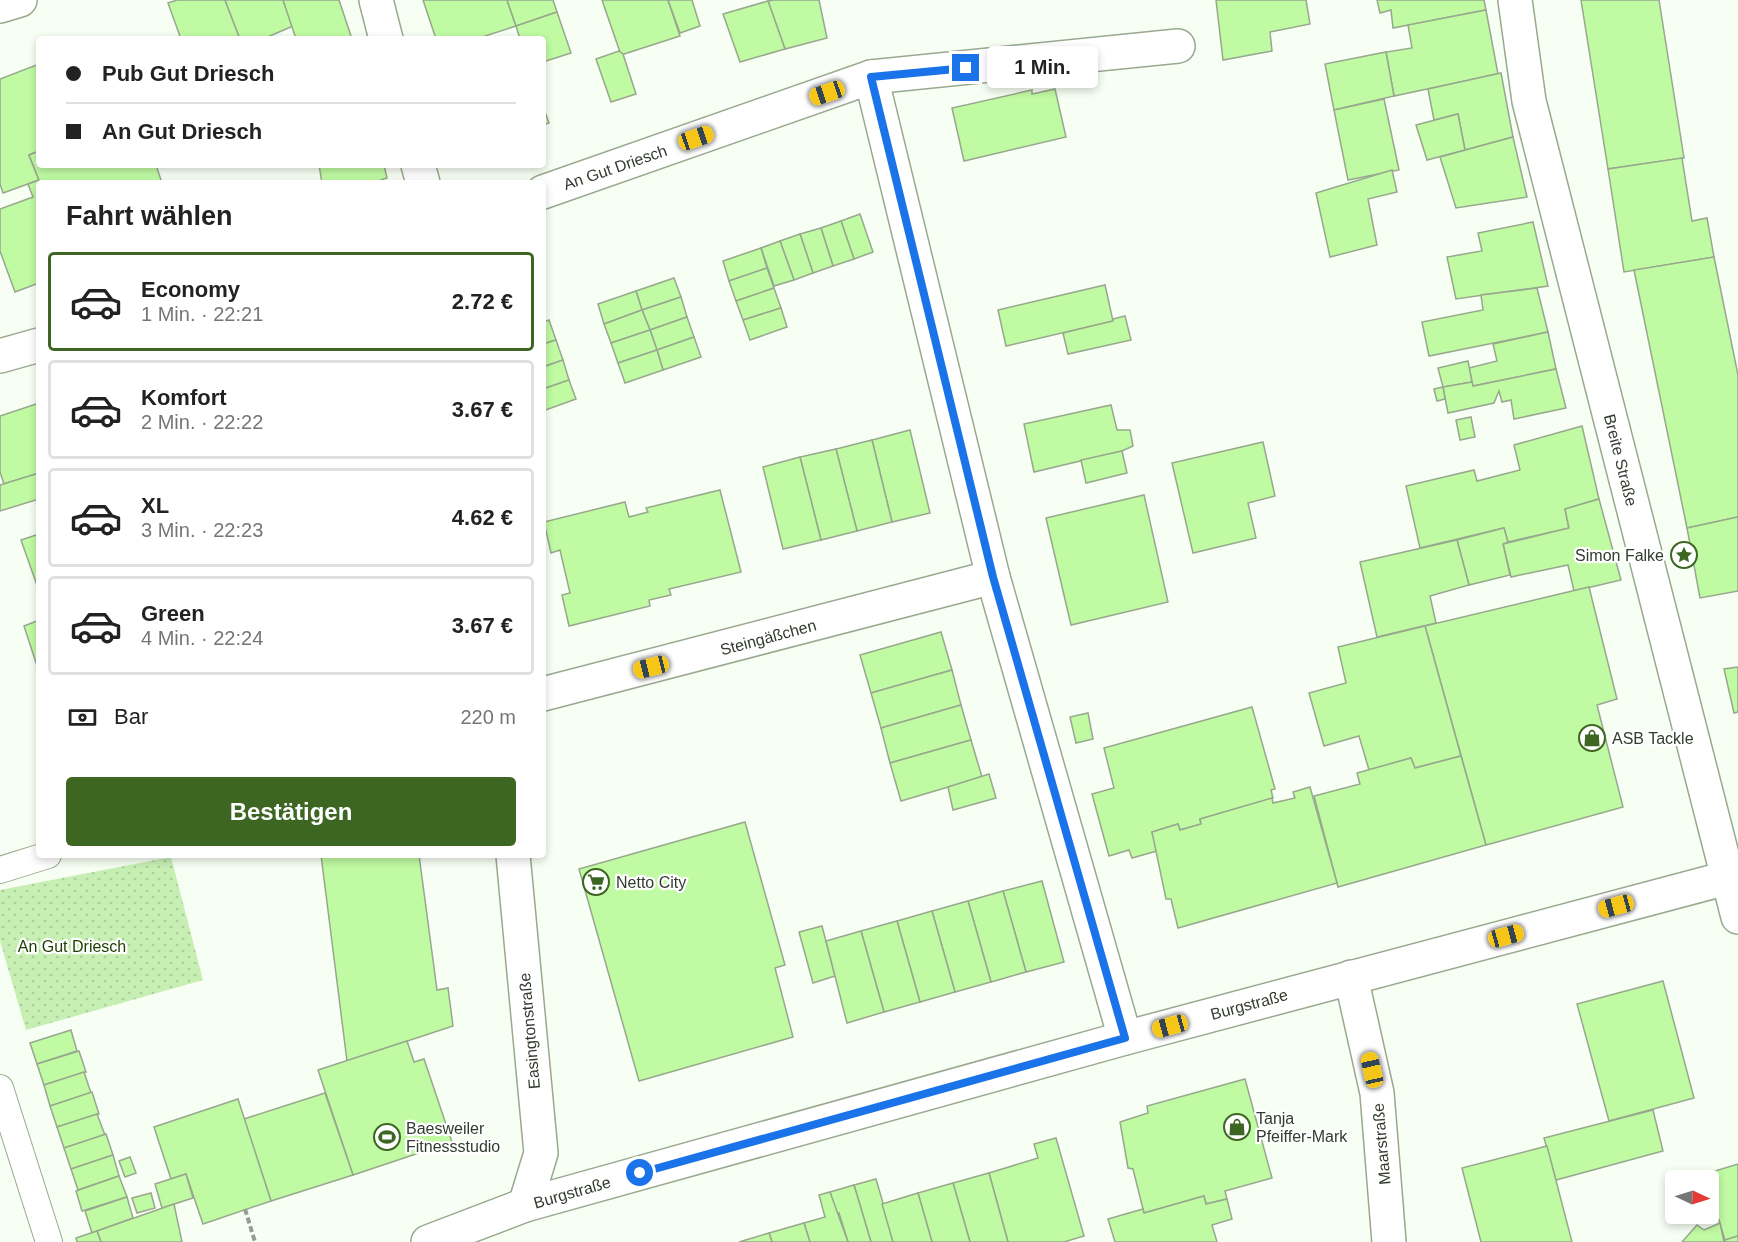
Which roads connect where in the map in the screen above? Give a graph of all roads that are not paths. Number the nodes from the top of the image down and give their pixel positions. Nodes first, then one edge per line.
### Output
1 (20, 0) edge
2 (376, 0) edge
3 (1515, 0) edge
4 (0, 6) edge
5 (385, 36) edge
6 (1178, 46) dead end
7 (871, 77) junction
8 (546, 191) edge
9 (36, 346) edge
10 (0, 356) edge
11 (993, 577) junction
12 (546, 693) edge
13 (38, 858) edge
14 (513, 858) edge
15 (0, 870) edge
16 (1732, 875) edge
17 (1738, 917) edge
18 (1351, 977) junction
19 (1125, 1038) junction
20 (0, 1088) edge
21 (525, 1205) junction
22 (50, 1242) edge
23 (428, 1242) edge
24 (1389, 1242) edge

1 - 4 street
2 - 5 street
3 - 16 street, Breite Straße
6 - 7 street, An Gut Driesch
7 - 8 street, An Gut Driesch
7 - 11 street
9 - 10 street
11 - 12 street, Steingäßchen
11 - 19 street
13 - 15 lane
14 - 21 street, Easingtonstraße
16 - 17 street, Breite Straße
16 - 18 street, Burgstraße
18 - 19 street, Burgstraße
18 - 24 street, Maarstraße
19 - 21 street, Burgstraße
20 - 22 lane
21 - 23 street, Burgstraße

